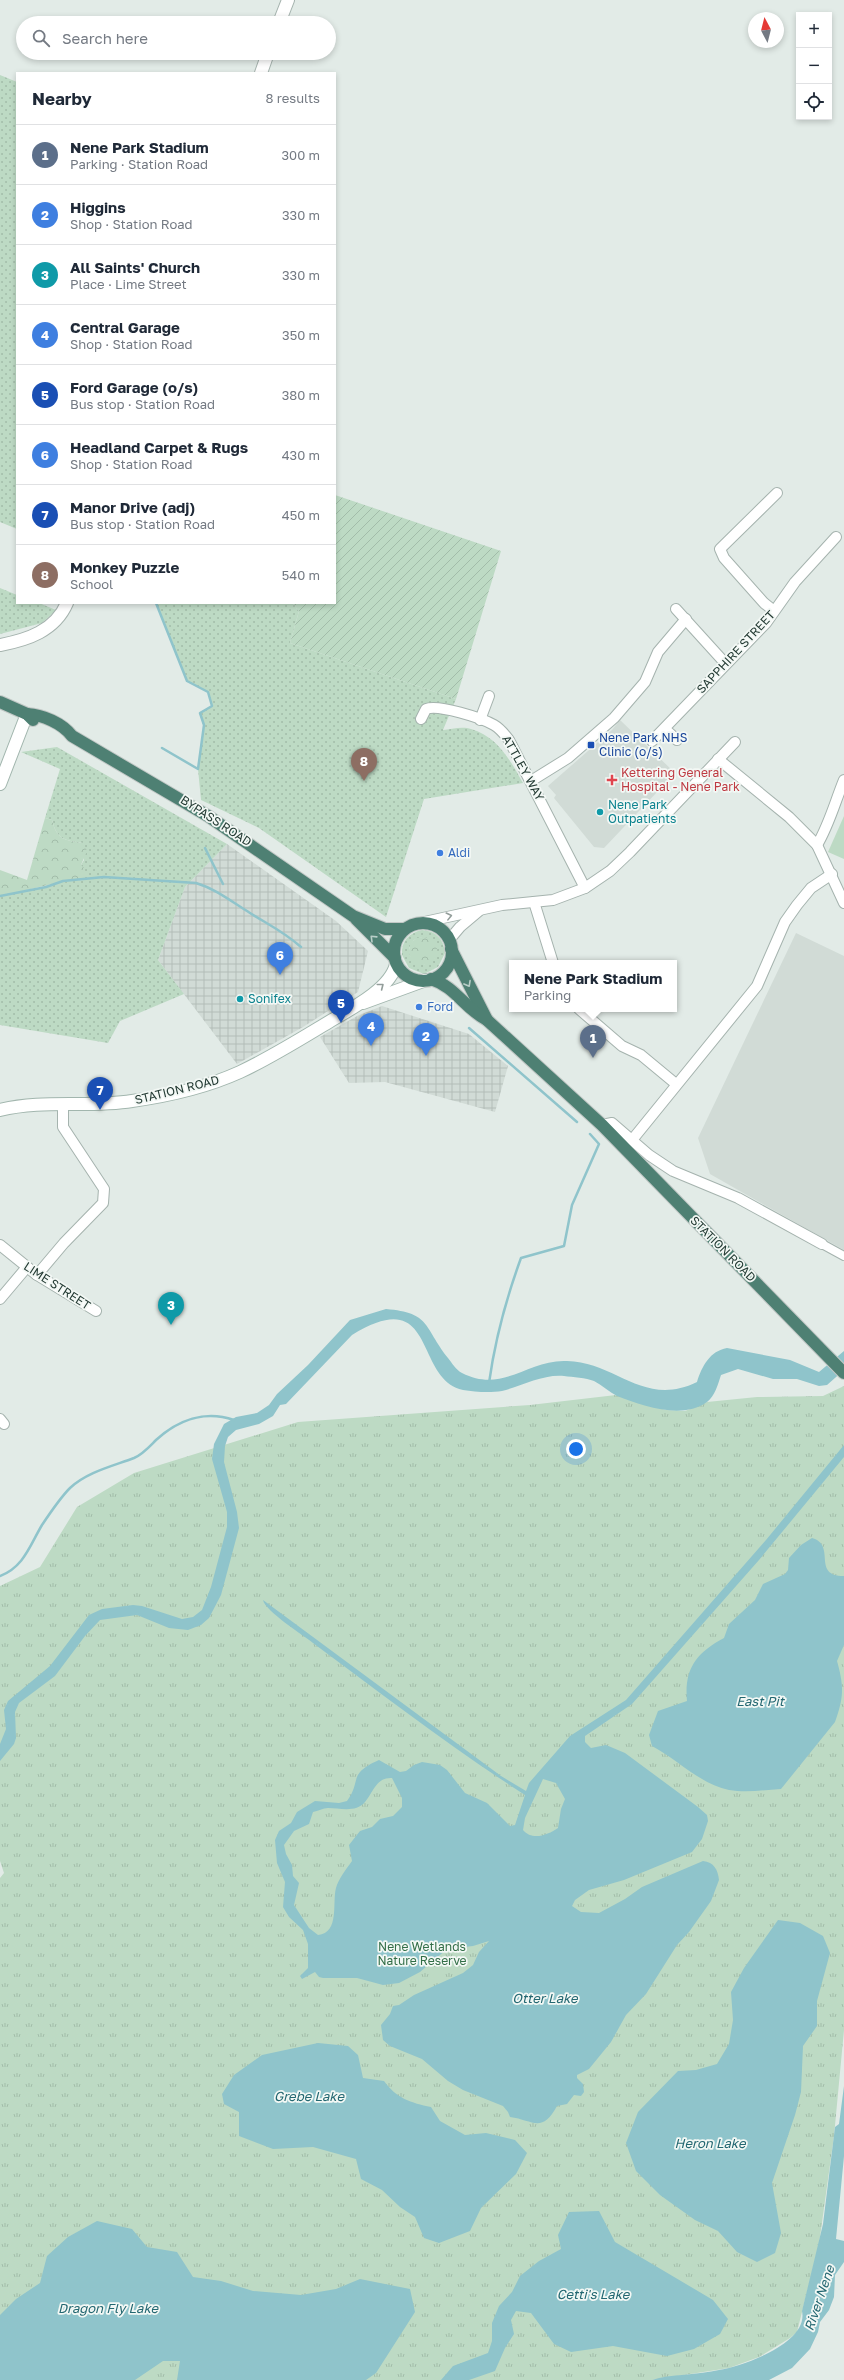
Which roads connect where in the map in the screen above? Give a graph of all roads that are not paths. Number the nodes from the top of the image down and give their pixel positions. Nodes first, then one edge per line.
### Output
1 (288, 0) edge
2 (282, 16) edge
3 (266, 60) edge
4 (261, 72) edge
5 (777, 493) dead end
6 (836, 538) dead end
7 (67, 604) edge
8 (676, 609) dead end
9 (774, 611) junction
10 (686, 619) junction
11 (0, 645) edge
12 (725, 663) junction
13 (489, 696) dead end
14 (0, 702) edge
15 (27, 714) junction
16 (421, 719) dead end
17 (480, 720) junction
18 (665, 728) junction
19 (677, 740) dead end
20 (652, 741) dead end
21 (735, 742) dead end
22 (718, 759) junction
23 (530, 780) junction
24 (844, 780) edge
25 (0, 781) edge
26 (817, 845) junction
27 (832, 874) junction
28 (585, 888) junction
29 (534, 902) junction
30 (844, 903) edge
31 (479, 910) junction
32 (353, 916) junction
33 (420, 923) junction
34 (405, 930) junction
35 (450, 945) junction
36 (552, 960) edge
37 (396, 961) junction
38 (429, 980) junction
39 (360, 1004) junction
40 (582, 1012) edge
41 (487, 1020) junction
42 (676, 1084) junction
43 (63, 1104) junction
44 (0, 1110) edge
45 (602, 1125) junction
46 (632, 1140) junction
47 (822, 1244) joint
48 (0, 1245) edge
49 (844, 1256) edge
50 (27, 1267) junction
51 (37, 1275) junction
52 (0, 1299) edge
53 (96, 1311) dead end
54 (844, 1373) edge

1 - 2 main road
3 - 4 main road
5 - 9 street
6 - 9 street, SAPPHIRE STREET
7 - 11 main road
8 - 10 street
9 - 12 street, SAPPHIRE STREET
10 - 12 street
10 - 23 street
12 - 18 street, SAPPHIRE STREET
13 - 17 street
14 - 15 highway, BYPASS ROAD
15 - 25 main road
15 - 32 highway, BYPASS ROAD
16 - 17 street, ATTLEY WAY
17 - 23 street, ATTLEY WAY
18 - 19 street
18 - 20 street, SAPPHIRE STREET
21 - 22 street
22 - 26 street
22 - 28 street
23 - 28 street, ATTLEY WAY
24 - 26 street
26 - 27 street
27 - 30 street
27 - 42 street
28 - 29 street
29 - 31 street
29 - 36 street
33 -> 31 street
31 - 35 street
32 - 34 highway, BYPASS ROAD
37 -> 32 highway, BYPASS ROAD
33 - 34 highway
33 - 35 highway
34 - 37 highway
35 - 38 highway
35 -> 41 highway, STATION ROAD
37 - 38 highway
39 -> 37 main road, STATION ROAD
38 - 39 main road, STATION ROAD
38 - 41 highway, STATION ROAD
39 - 43 main road, STATION ROAD
40 - 42 street
41 - 45 highway, STATION ROAD
42 - 46 street
43 - 44 main road, STATION ROAD
43 - 51 street
45 - 46 street, STATION ROAD
45 - 54 highway, STATION ROAD
46 - 47 street, STATION ROAD
47 - 49 street, STATION ROAD
48 - 50 street, LIME STREET
50 - 51 street, LIME STREET
50 - 52 street
51 - 53 street, LIME STREET

